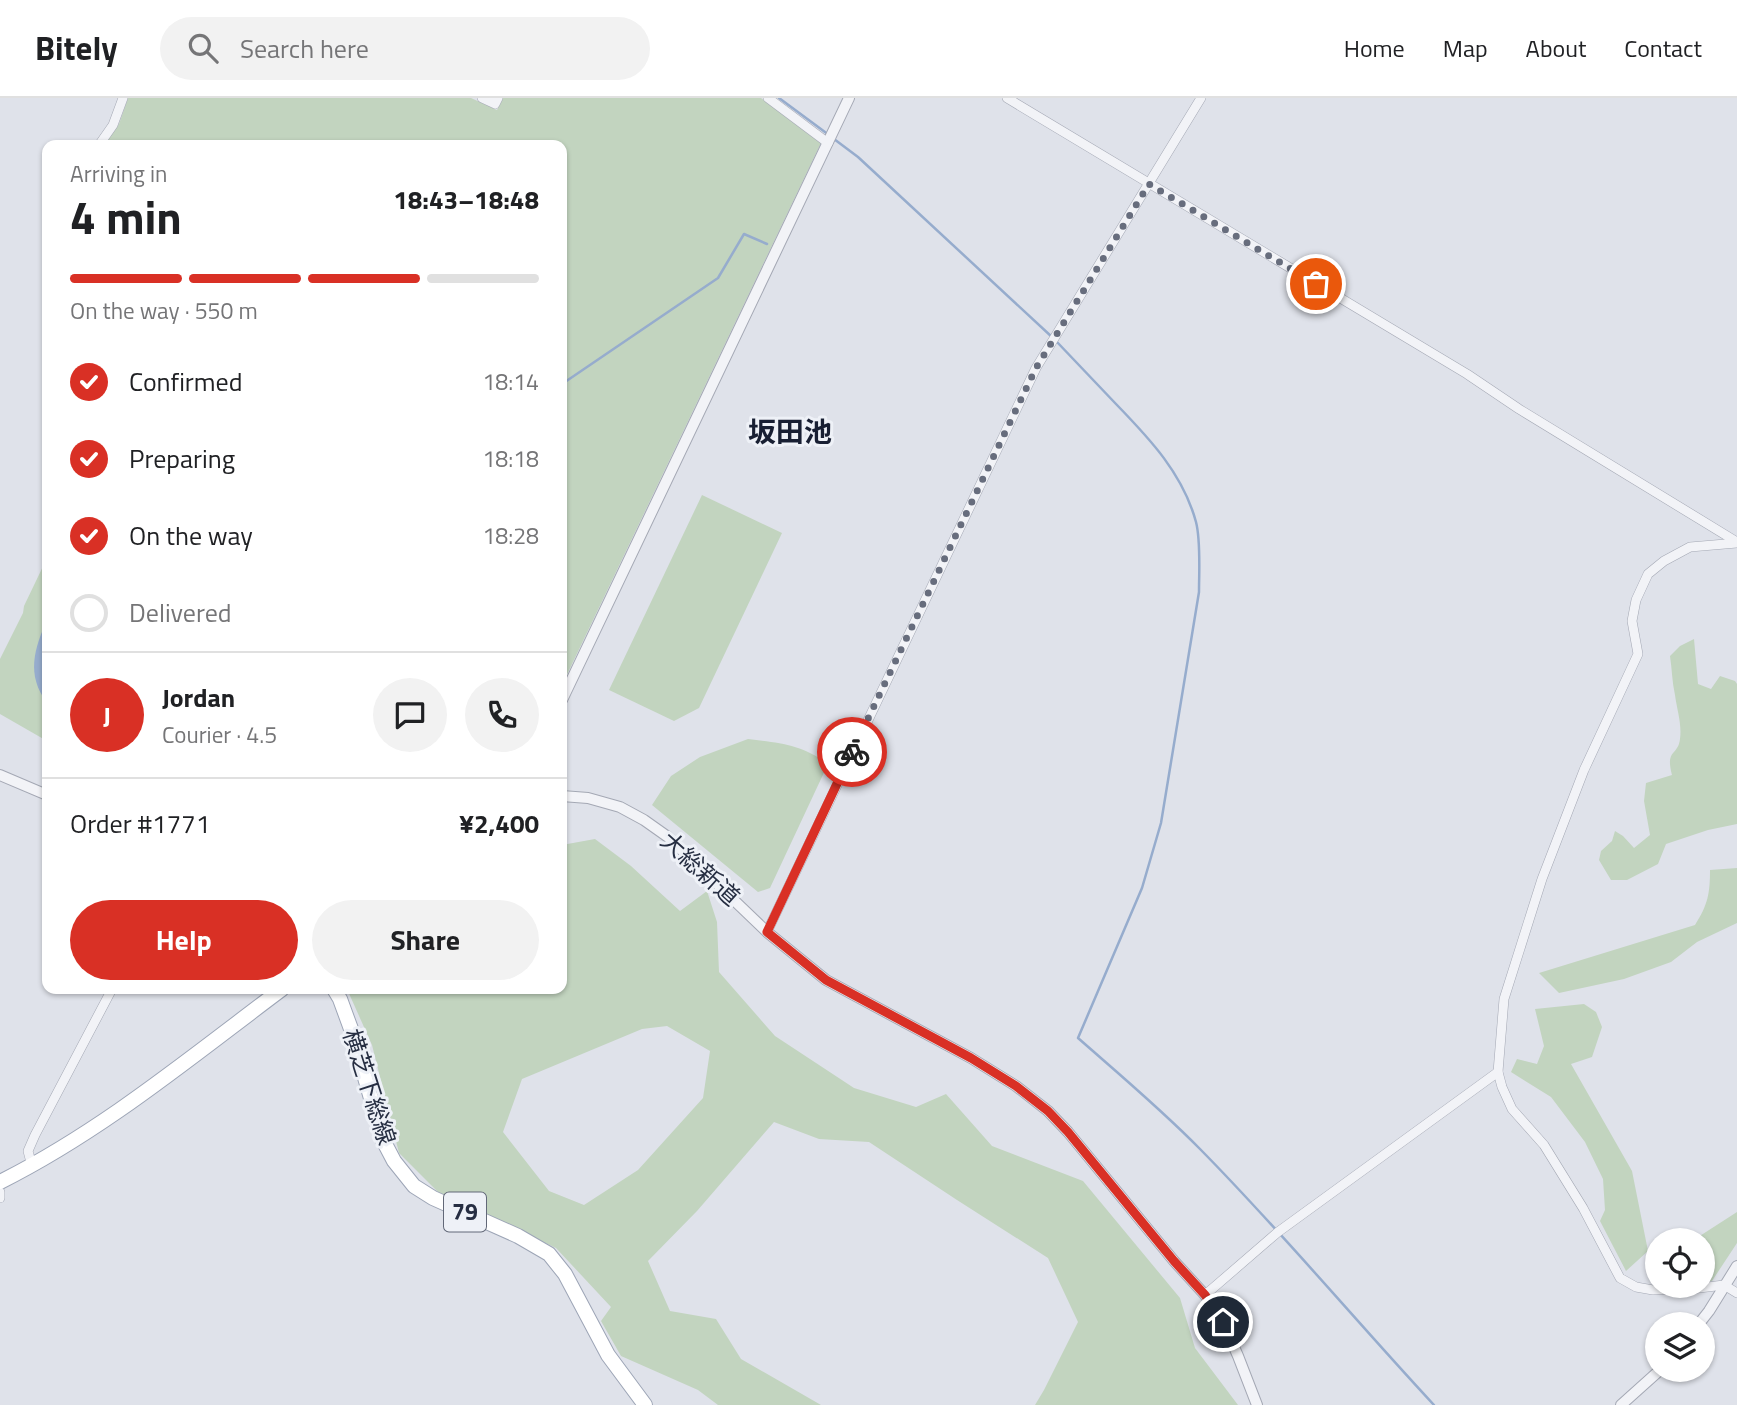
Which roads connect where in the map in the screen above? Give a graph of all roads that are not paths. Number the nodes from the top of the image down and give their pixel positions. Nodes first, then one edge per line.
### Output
1 (123, 98) edge
2 (482, 98) edge
3 (498, 98) edge
4 (768, 98) edge
5 (849, 98) edge
6 (1007, 98) edge
7 (1201, 98) edge
8 (102, 140) edge
9 (828, 143) junction
10 (1149, 184) junction
11 (1737, 542) edge
12 (567, 690) edge
13 (0, 775) edge
14 (42, 793) edge
15 (567, 796) edge
16 (767, 932) junction
17 (109, 994) edge
18 (275, 994) edge
19 (337, 994) edge
20 (1498, 1072) junction
21 (32, 1166) junction
22 (0, 1182) edge
23 (0, 1192) edge
24 (0, 1198) edge
25 (1737, 1266) edge
26 (1724, 1285) junction
27 (1737, 1293) edge
28 (1205, 1295) junction
29 (1708, 1312) edge
30 (1647, 1382) edge
31 (645, 1405) edge
32 (1257, 1405) edge
33 (1621, 1405) edge

1 - 8 street
2 - 3 street
4 - 9 street
5 - 9 street
6 - 10 street
7 - 10 street
9 - 12 street
10 - 11 street
10 - 16 street
11 - 20 street
13 - 14 street
15 - 16 street, 大総新道
16 - 28 street, 大総新道
17 - 21 street
18 - 21 main road
19 - 31 main road, 横芝下総線 / 79
20 - 26 street
20 - 28 street
21 - 22 main road
23 - 24 street
25 - 26 street
26 - 27 street
26 - 29 street
28 - 32 street, 大総新道
30 - 33 street

